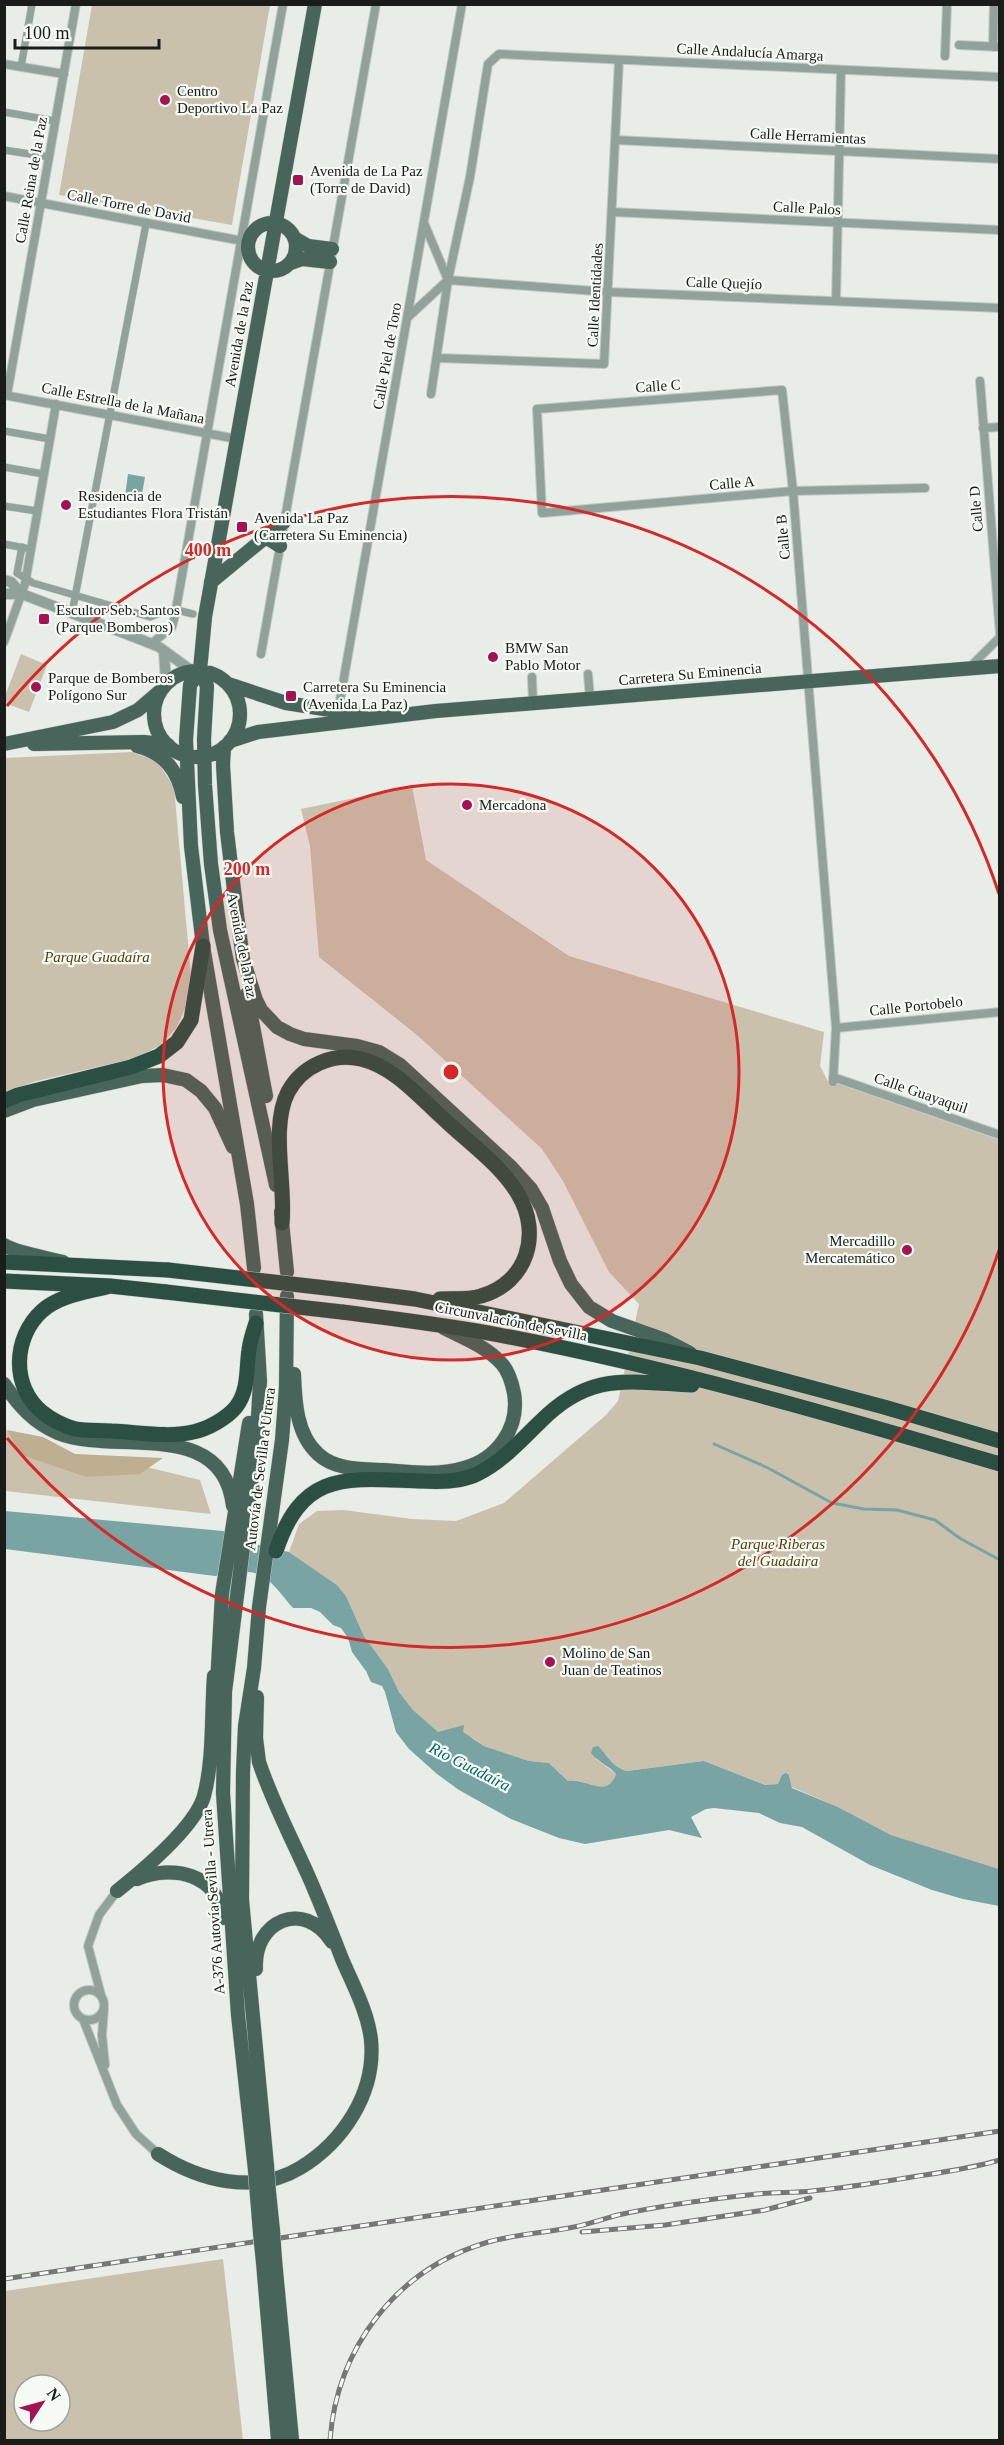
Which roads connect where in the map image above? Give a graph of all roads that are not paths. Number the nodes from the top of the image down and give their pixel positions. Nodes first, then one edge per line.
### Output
1 (32, 4) edge
2 (76, 4) edge
3 (283, 4) edge
4 (315, 4) edge
5 (376, 4) edge
6 (462, 4) edge
7 (947, 4) edge
8 (994, 4) edge
9 (959, 45) dead end
10 (996, 47) edge
11 (945, 56) dead end
12 (619, 60) junction
13 (4, 64) edge
14 (21, 67) junction
15 (841, 70) junction
16 (64, 74) junction
17 (999, 77) edge
18 (4, 112) edge
19 (56, 121) junction
20 (616, 140) junction
21 (4, 150) edge
22 (839, 151) junction
23 (49, 157) junction
24 (999, 159) edge
25 (4, 196) edge
26 (41, 204) junction
27 (612, 212) junction
28 (276, 222) junction
29 (424, 222) junction
30 (837, 223) junction
31 (146, 224) junction
32 (999, 230) edge
33 (296, 238) junction
34 (245, 241) junction
35 (331, 256) junction
36 (291, 263) junction
37 (267, 271) junction
38 (448, 279) junction
39 (608, 292) junction
40 (836, 301) junction
41 (999, 308) edge
42 (407, 318) junction
43 (438, 358) junction
44 (980, 381) dead end
45 (782, 390) joint
46 (431, 394) dead end
47 (6, 395) edge
48 (56, 404) junction
49 (110, 415) junction
50 (999, 427) edge
51 (983, 428) junction
52 (4, 431) edge
53 (207, 433) junction
54 (50, 439) junction
55 (237, 439) junction
56 (4, 467) edge
57 (43, 474) junction
58 (925, 488) dead end
59 (793, 491) junction
60 (4, 506) edge
61 (37, 511) junction
62 (542, 513) joint
63 (284, 522) junction
64 (995, 531) edge
65 (266, 537) junction
66 (4, 543) edge
67 (280, 546) junction
68 (26, 548) junction
69 (25, 578) junction
70 (4, 580) edge
71 (211, 582) junction
72 (4, 594) edge
73 (22, 594) junction
74 (76, 595) junction
75 (169, 610) dead end
76 (181, 611) dead end
77 (72, 613) junction
78 (193, 614) dead end
79 (999, 635) edge
80 (4, 642) edge
81 (151, 644) junction
82 (164, 651) junction
83 (261, 654) dead end
84 (999, 666) edge
85 (969, 668) junction
86 (196, 671) junction
87 (588, 674) dead end
88 (532, 677) dead end
89 (808, 681) junction
90 (228, 684) junction
91 (163, 687) junction
92 (590, 698) junction
93 (533, 703) junction
94 (338, 712) junction
95 (383, 718) junction
96 (118, 742) junction
97 (227, 744) junction
98 (4, 745) edge
99 (168, 745) junction
100 (187, 756) junction
101 (204, 756) junction
102 (205, 797) junction
103 (190, 846) junction
104 (235, 897) junction
105 (203, 946) junction
106 (243, 959) junction
107 (999, 1012) edge
108 (836, 1028) junction
109 (833, 1079) joint
110 (4, 1101) edge
111 (4, 1111) edge
112 (999, 1135) edge
113 (241, 1162) junction
114 (276, 1181) junction
115 (282, 1223) junction
116 (4, 1245) edge
117 (4, 1262) edge
118 (71, 1264) junction
119 (254, 1268) dead end
120 (286, 1272) dead end
121 (4, 1281) edge
122 (110, 1286) junction
123 (287, 1296) dead end
124 (416, 1299) junction
125 (256, 1318) joint
126 (437, 1325) junction
127 (287, 1332) junction
128 (700, 1358) junction
129 (4, 1384) edge
130 (725, 1386) junction
131 (999, 1441) edge
132 (999, 1464) edge
133 (241, 1515) junction
134 (276, 1532) junction
135 (276, 1551) joint
136 (229, 1594) junction
137 (263, 1608) junction
138 (219, 1632) junction
139 (254, 1668) junction
140 (223, 1793) junction
141 (122, 1887) junction
142 (342, 1959) junction
143 (101, 1995) junction
144 (105, 2007) junction
145 (238, 2016) junction
146 (83, 2019) junction
147 (257, 2048) junction
148 (105, 2072) junction
149 (158, 2154) joint
150 (261, 2168) junction
151 (269, 2261) junction
152 (278, 2440) edge
153 (292, 2440) edge

1 - 14 street
2 - 16 street, Calle Reina de la Paz
3 - 34 street, Avenida de la Paz
4 - 28 main road, Avenida de la Paz
5 - 35 street
6 - 29 street, Calle Piel de Toro
7 - 11 street
8 - 10 street
9 - 10 street
12 - 15 street, Calle Andalucía Amarga
12 - 20 street, Calle Identidades
12 - 38 street, Calle Andalucía Amarga
13 - 14 street
14 - 16 street
15 - 17 street, Calle Andalucía Amarga
15 - 22 street
16 - 19 street, Calle Reina de la Paz
18 - 19 street
19 - 23 street, Calle Reina de la Paz
20 - 22 street, Calle Herramientas
20 - 27 street, Calle Identidades
21 - 23 street
22 - 24 street, Calle Herramientas
22 - 30 street
23 - 26 street, Calle Reina de la Paz
25 - 26 street, Calle Torre de David
26 - 31 street, Calle Torre de David
26 - 47 street, Calle Reina de la Paz
27 - 30 street, Calle Palos
27 - 39 street, Calle Identidades
28 - 33 main road
28 - 34 main road
28 - 37 main road, Avenida de la Paz
29 - 38 street
29 - 42 street, Calle Piel de Toro
30 - 32 street, Calle Palos
30 - 40 street
31 - 34 street, Calle Torre de David
31 - 49 street
33 - 35 main road
33 - 36 main road
34 - 37 main road
34 - 53 street, Avenida de la Paz
35 - 36 main road
35 - 63 street
36 - 37 main road
37 - 55 main road, Avenida de la Paz
38 - 39 street, Calle Quejío
38 - 42 street
38 - 43 street
39 - 40 street, Calle Quejío
39 - 43 street, Calle Identidades
40 - 41 street, Calle Quejío
42 - 94 street, Calle Piel de Toro
43 - 46 street
44 - 51 street, Calle D
45 - 59 street, Calle B
45 - 62 street, Calle C
47 - 48 street, Calle Estrella de la Mañana
48 - 49 street, Calle Estrella de la Mañana
48 - 54 street
49 - 53 street, Calle Estrella de la Mañana
49 - 74 street
50 - 51 street
51 - 64 street, Calle D
52 - 54 street
53 - 55 street, Calle Estrella de la Mañana
53 - 81 street, Avenida de la Paz
54 - 57 street
55 - 71 main road, Avenida de la Paz
56 - 57 street
57 - 61 street
58 - 59 street, Calle A
59 - 62 street, Calle A
59 - 89 street, Calle B
60 - 61 street
61 - 68 street
63 - 65 main road
63 - 67 street
64 - 79 street, Calle D
65 - 67 main road
65 - 71 main road
66 - 68 street
67 - 83 street
68 - 69 street
69 - 73 street
69 - 74 street
70 - 73 street
71 - 86 main road, Avenida de la Paz
72 - 73 street
73 - 77 street
73 - 80 street
74 - 75 street
74 - 77 street
76 - 78 street
77 - 81 street
79 - 85 street, Calle D
81 - 82 street
82 - 86 street
82 - 91 street
84 - 85 main road, Carretera Su Eminencia
85 - 89 main road, Carretera Su Eminencia
86 - 90 main road, Carretera Su Eminencia
86 - 91 main road
86 - 100 main road, Avenida de la Paz
86 - 101 main road, Avenida de la Paz
87 - 92 street
88 - 93 street
89 - 92 main road, Carretera Su Eminencia
89 - 108 street, Calle B
90 - 94 main road, Carretera Su Eminencia
90 - 97 main road
91 - 98 main road
91 - 99 main road
92 - 93 main road, Carretera Su Eminencia
93 - 95 main road, Carretera Su Eminencia
94 - 95 main road, Carretera Su Eminencia
95 - 97 main road, Carretera Su Eminencia
96 - 98 main road
96 - 99 main road
96 - 103 main road
97 - 101 main road, Carretera Su Eminencia
97 - 104 main road
99 - 100 main road
100 - 101 main road
100 - 103 main road, Avenida de la Paz
101 - 102 main road, Avenida de la Paz
102 - 104 main road
102 - 114 main road, Avenida de la Paz
103 - 105 main road, Avenida de la Paz
104 - 106 main road
105 - 110 highway
105 - 113 main road
106 - 114 main road
106 - 128 main road
107 - 108 street, Calle Portobelo
108 - 109 street, Calle B
109 - 112 street, Calle Guayaquil
111 - 113 main road
113 - 119 main road
114 - 115 main road, Avenida de la Paz
115 - 120 main road
115 - 124 highway
116 - 118 main road
117 - 118 highway, Circunvalación de Sevilla
118 - 124 highway, Circunvalación de Sevilla, bridge
121 - 122 highway, Circunvalación de Sevilla
122 - 125 highway
122 - 126 highway, Circunvalación de Sevilla, bridge
123 - 127 main road, Autovía de Sevilla a Utrera
124 - 128 highway, Circunvalación de Sevilla
125 - 133 main road
126 - 127 main road
126 - 130 highway, Circunvalación de Sevilla
127 - 134 main road, Autovía de Sevilla a Utrera
128 - 131 highway, Circunvalación de Sevilla
129 - 133 main road
130 - 132 highway, Circunvalación de Sevilla
130 - 134 highway
133 - 136 main road
134 - 135 highway
134 - 137 main road, Autovía de Sevilla a Utrera
135 - 137 main road
136 - 138 main road
136 - 140 main road, A-376 Autovía Sevilla - Utrera
137 - 139 main road, A-376 Autovía Sevilla - Utrera
138 - 140 main road
138 - 141 main road
139 - 142 main road
139 - 147 main road, A-376 Autovía Sevilla - Utrera
140 - 145 main road, A-376 Autovía Sevilla - Utrera
141 - 143 street
141 - 145 main road
142 - 147 main road
142 - 149 main road
143 - 144 street
143 - 146 street
144 - 146 street
144 - 148 street
145 - 150 main road, A-376 Autovía Sevilla - Utrera
146 - 148 street
147 - 150 main road, A-376 Autovía Sevilla - Utrera
148 - 149 street
150 - 151 main road, A-376 Autovía Sevilla - Utrera, bridge
151 - 152 main road, A-376 Autovía Sevilla - Utrera
151 - 153 main road, A-376 Autovía Sevilla - Utrera

